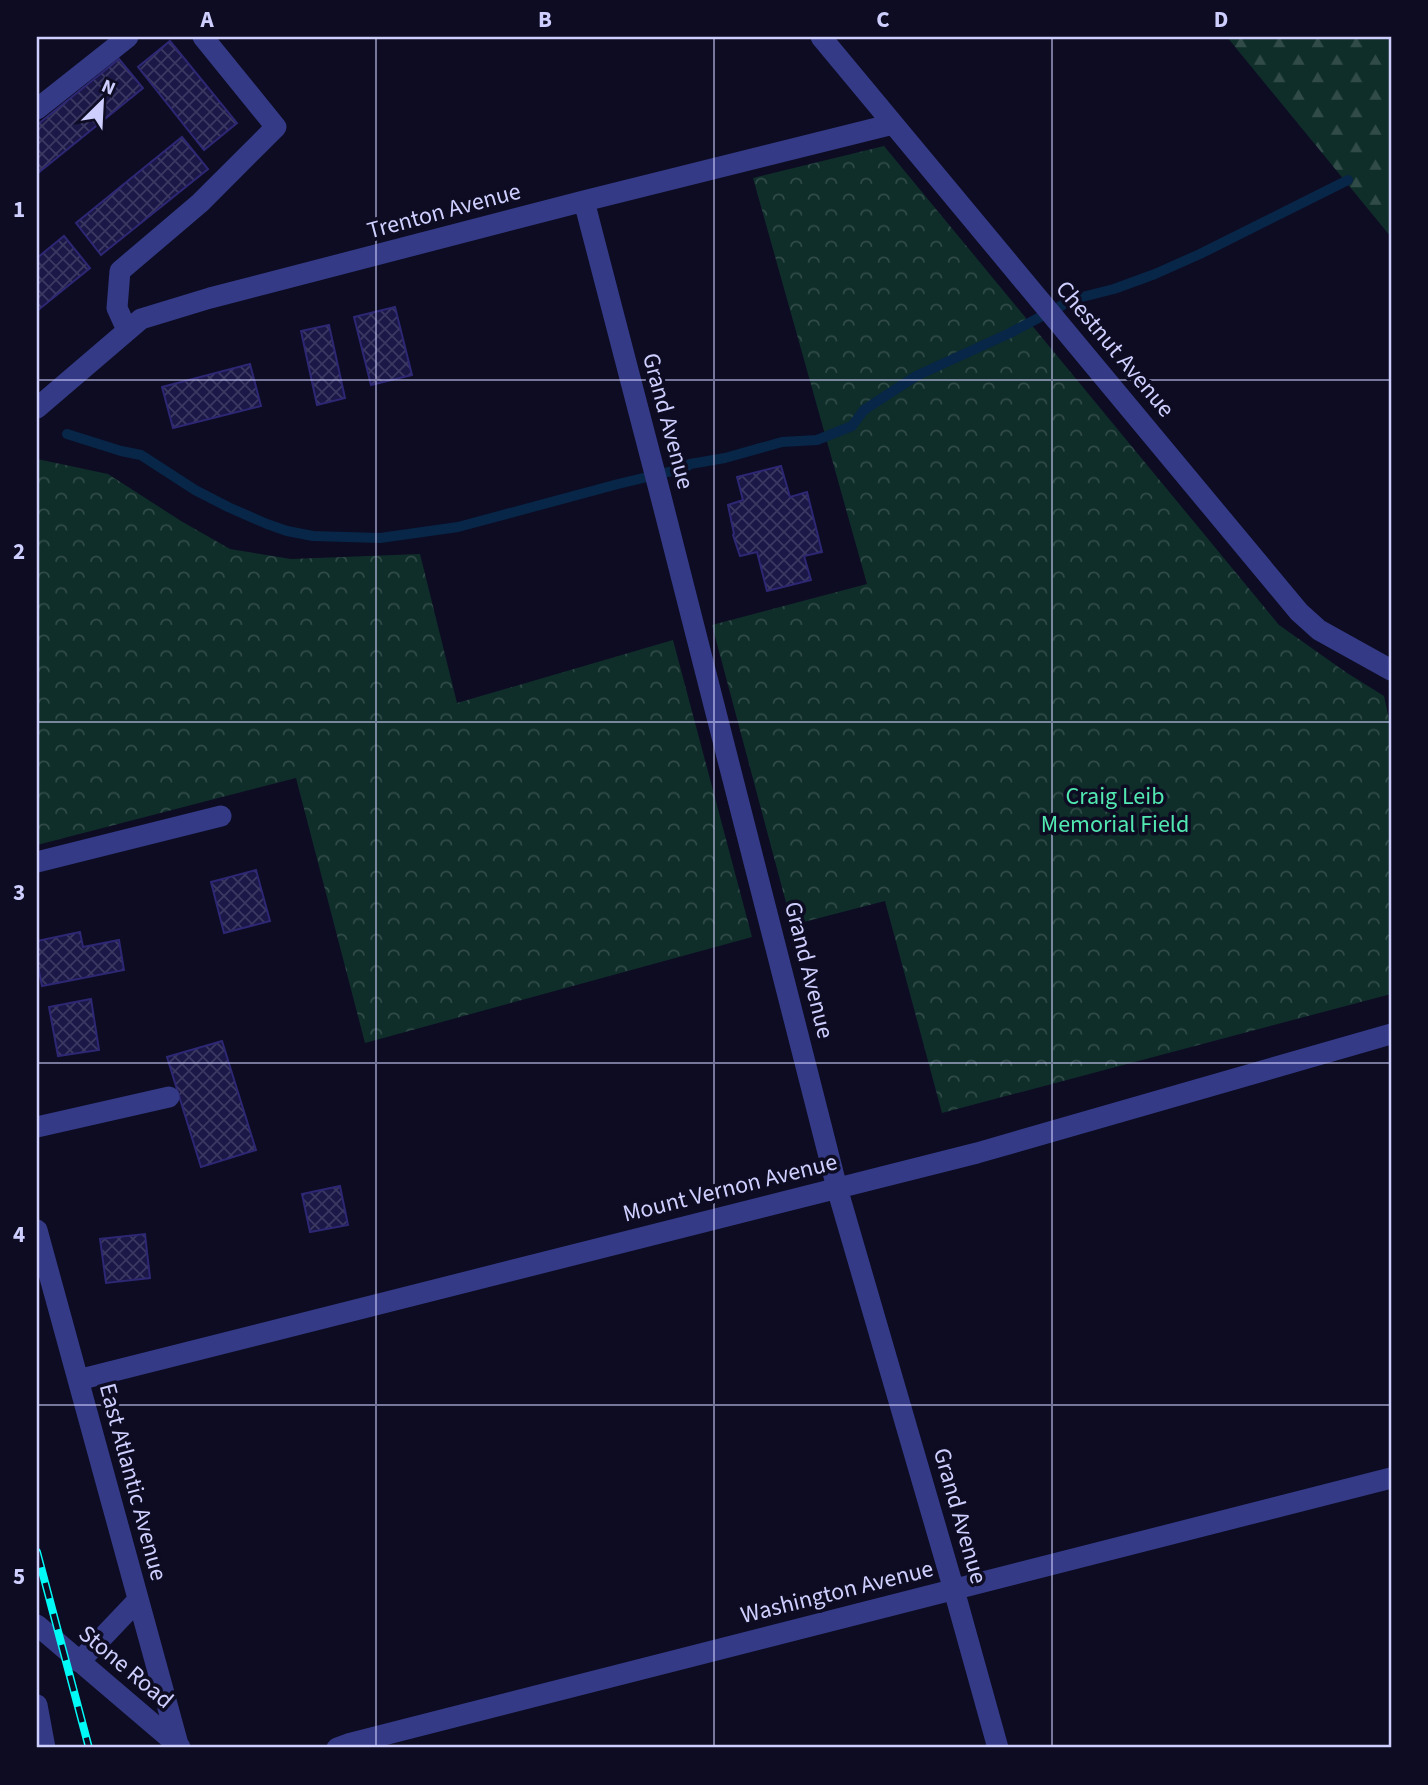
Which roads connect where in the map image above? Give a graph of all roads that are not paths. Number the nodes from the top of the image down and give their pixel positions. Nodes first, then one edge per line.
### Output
1 (128, 37) edge
2 (203, 37) edge
3 (821, 37) edge
4 (37, 109) edge
5 (893, 124) junction
6 (584, 201) junction
7 (128, 330) junction
8 (37, 408) edge
9 (1391, 670) edge
10 (221, 816) dead end
11 (37, 862) edge
12 (1391, 1034) edge
13 (169, 1097) dead end
14 (37, 1127) edge
15 (837, 1188) junction
16 (37, 1230) edge
17 (78, 1381) junction
18 (1391, 1478) edge
19 (954, 1590) junction
20 (138, 1600) junction
21 (37, 1625) edge
22 (79, 1662) junction
23 (37, 1705) edge
24 (179, 1747) edge
25 (45, 1748) edge
26 (337, 1748) edge
27 (998, 1748) edge

1 - 4 street
2 - 7 street
3 - 5 street, Chestnut Avenue
5 - 6 street, Trenton Avenue
5 - 9 street, Chestnut Avenue
6 - 7 street, Trenton Avenue
6 - 15 street, Grand Avenue
7 - 8 street, Trenton Avenue
10 - 11 street
12 - 15 street, Mount Vernon Avenue
13 - 14 street
15 - 17 street, Mount Vernon Avenue
15 - 19 street, Grand Avenue
16 - 17 street, East Atlantic Avenue
17 - 20 street, East Atlantic Avenue
18 - 19 street, Washington Avenue
19 - 26 street, Washington Avenue
19 - 27 street, Grand Avenue
20 - 22 street
20 - 24 street, East Atlantic Avenue
21 - 22 street, Stone Road
22 - 24 street, Stone Road
23 - 25 street

